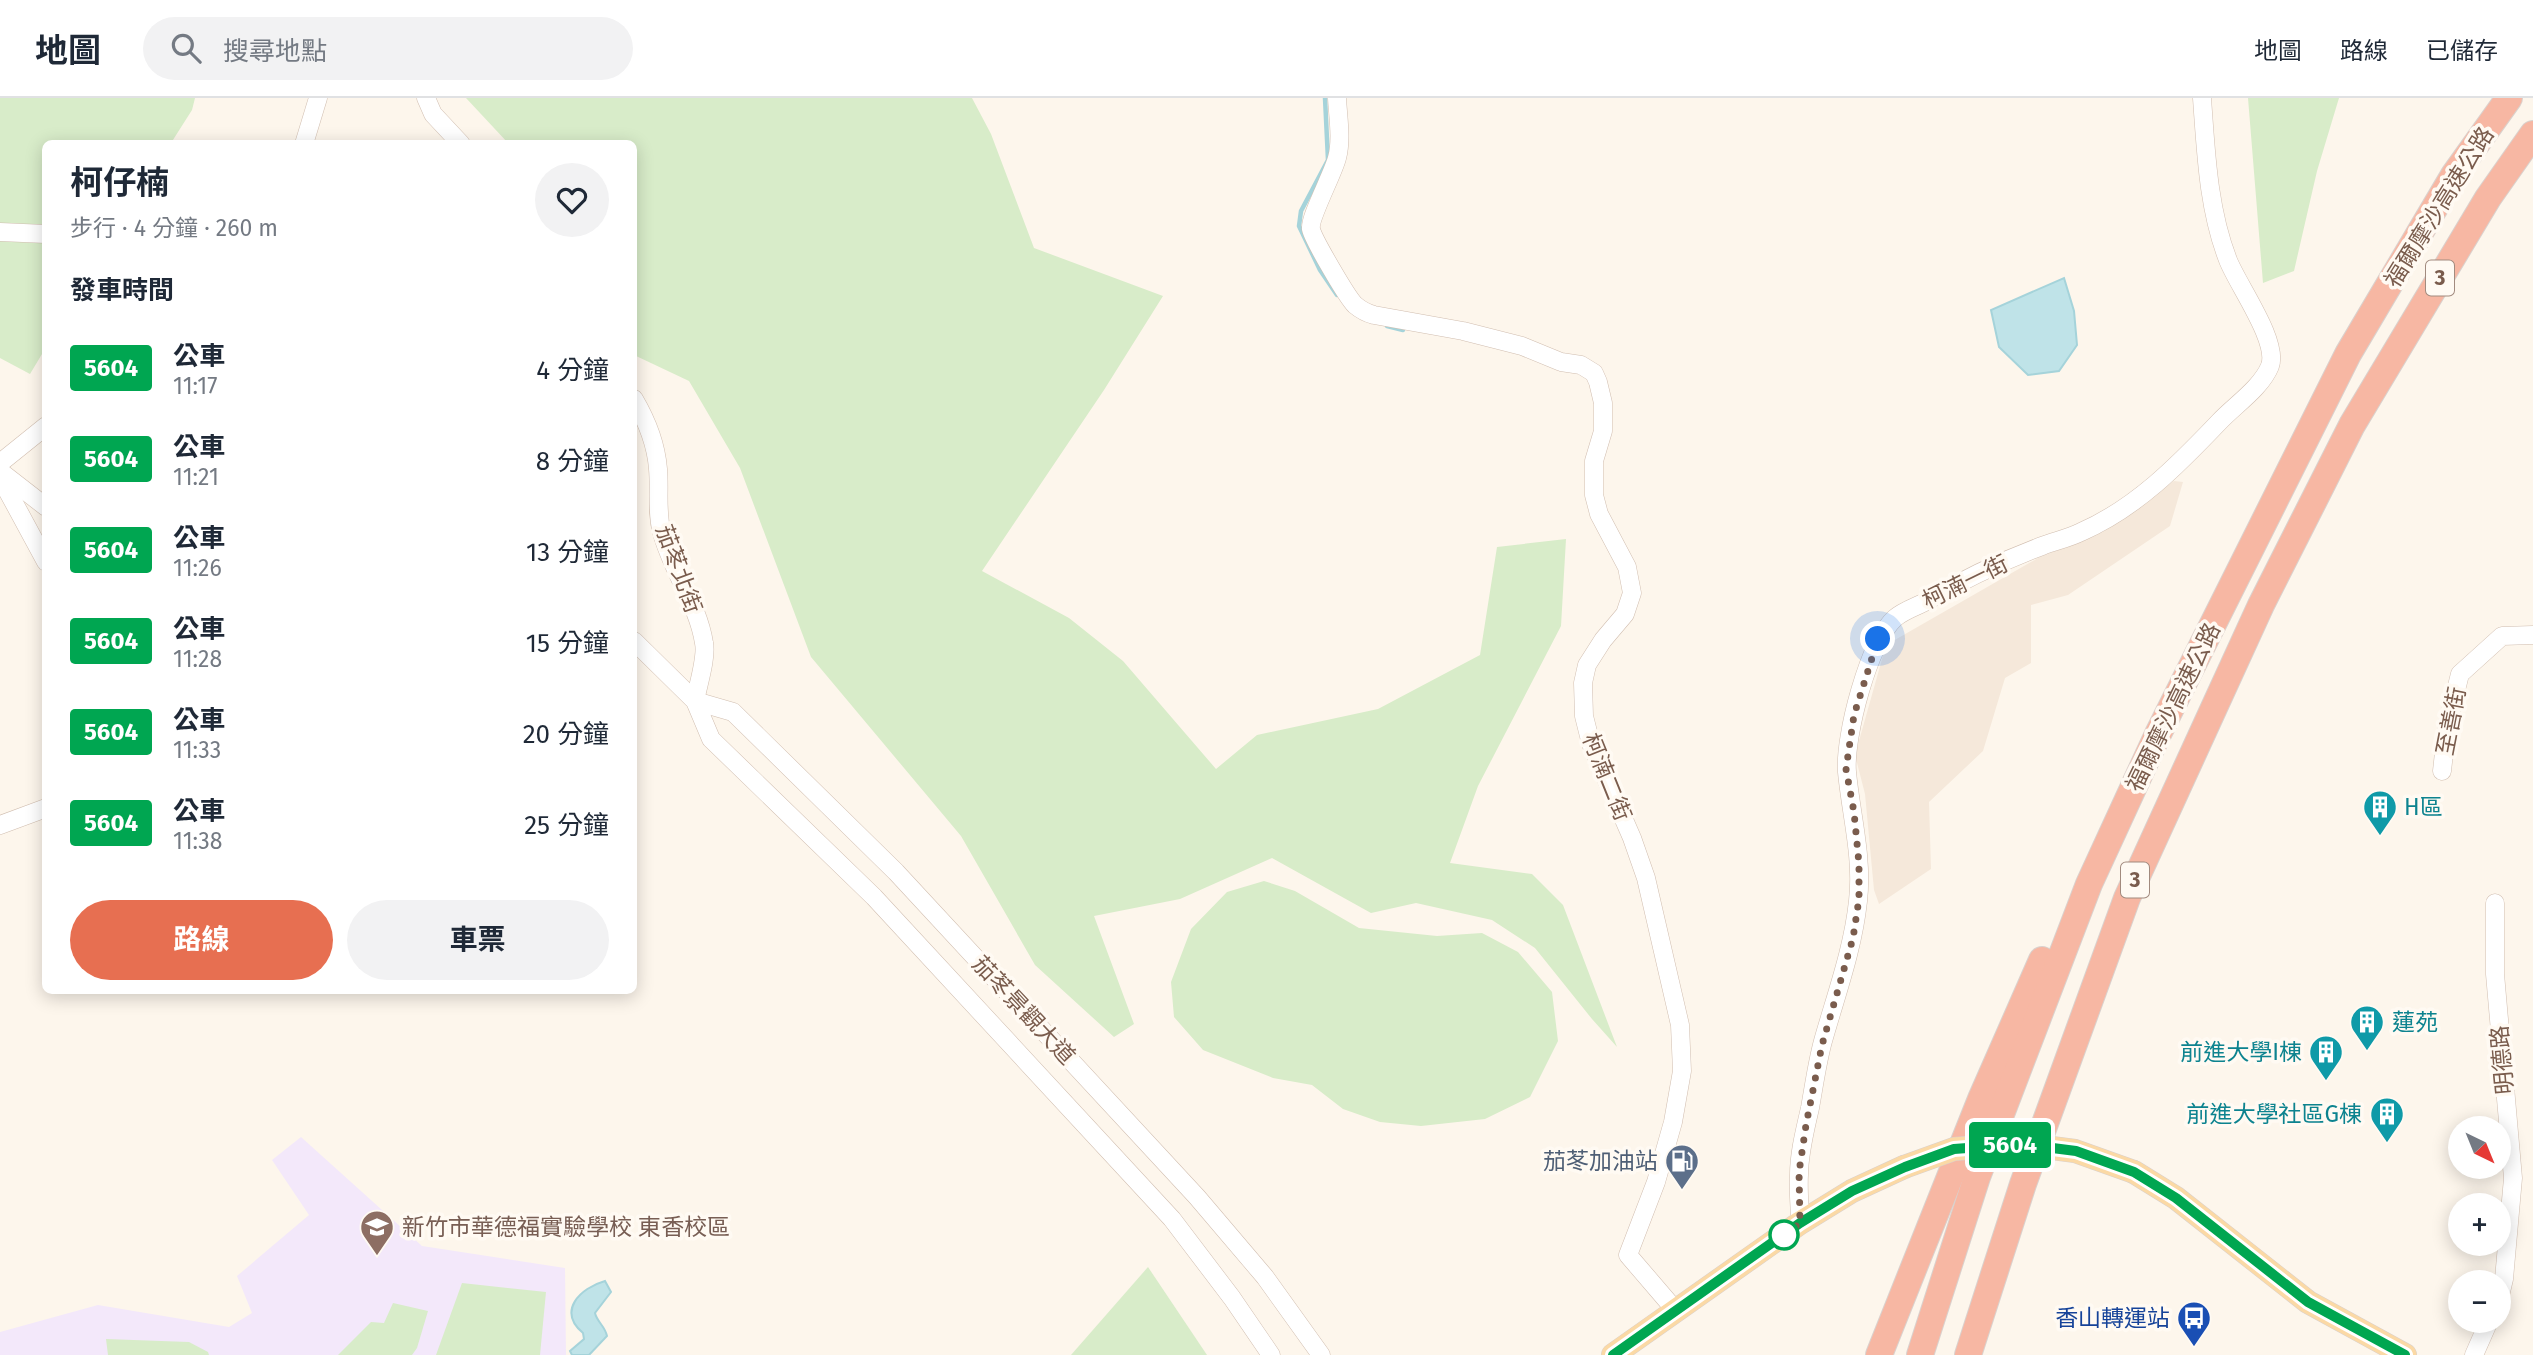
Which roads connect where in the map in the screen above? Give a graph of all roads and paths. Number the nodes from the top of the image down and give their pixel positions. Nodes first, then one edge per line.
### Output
1 (318, 98) edge
2 (426, 98) edge
3 (1337, 98) edge
4 (2202, 98) edge
5 (2509, 98) edge
6 (2533, 134) edge
7 (305, 140) edge
8 (457, 140) edge
9 (0, 232) edge
10 (42, 234) edge
11 (637, 404) edge
12 (42, 428) edge
13 (0, 463) edge
14 (0, 471) edge
15 (0, 477) edge
16 (42, 504) edge
17 (42, 555) edge
18 (2533, 635) edge
19 (637, 644) edge
20 (695, 701) junction
21 (2158, 734) junction
22 (2442, 771) dead end
23 (42, 809) edge
24 (0, 825) edge
25 (2495, 903) dead end
26 (1800, 1223) junction
27 (1996, 1265) junction
28 (2505, 1270) edge
29 (1676, 1311) junction
30 (2483, 1333) edge
31 (1271, 1355) edge
32 (1321, 1355) edge
33 (1613, 1355) edge
34 (1879, 1355) edge
35 (1920, 1355) edge
36 (1968, 1355) edge
37 (1985, 1355) edge
38 (2405, 1355) edge
39 (2473, 1355) edge

1 - 7 street
2 - 8 street
3 - 29 street, 柯湳二街
4 - 26 street, 柯湳一街
5 - 21 highway, 福爾摩沙高速公路 / 3
6 - 27 highway, 福爾摩沙高速公路 / 3
9 - 10 street
11 - 20 street, 茄苳北街
12 - 13 street
14 - 16 street
15 - 17 street
18 - 22 street, 至善街
19 - 20 street, 茄苳景觀大道
20 - 31 street, 茄苳景觀大道
20 - 32 street, 茄苳景觀大道
21 - 34 highway
21 - 35 highway, 福爾摩沙高速公路 / 3
23 - 24 street
25 - 28 street, 明德路
26 - 29 main road
26 - 38 main road, bridge
27 - 36 highway, 福爾摩沙高速公路 / 3
27 - 37 highway
29 - 33 main road
30 - 39 street

